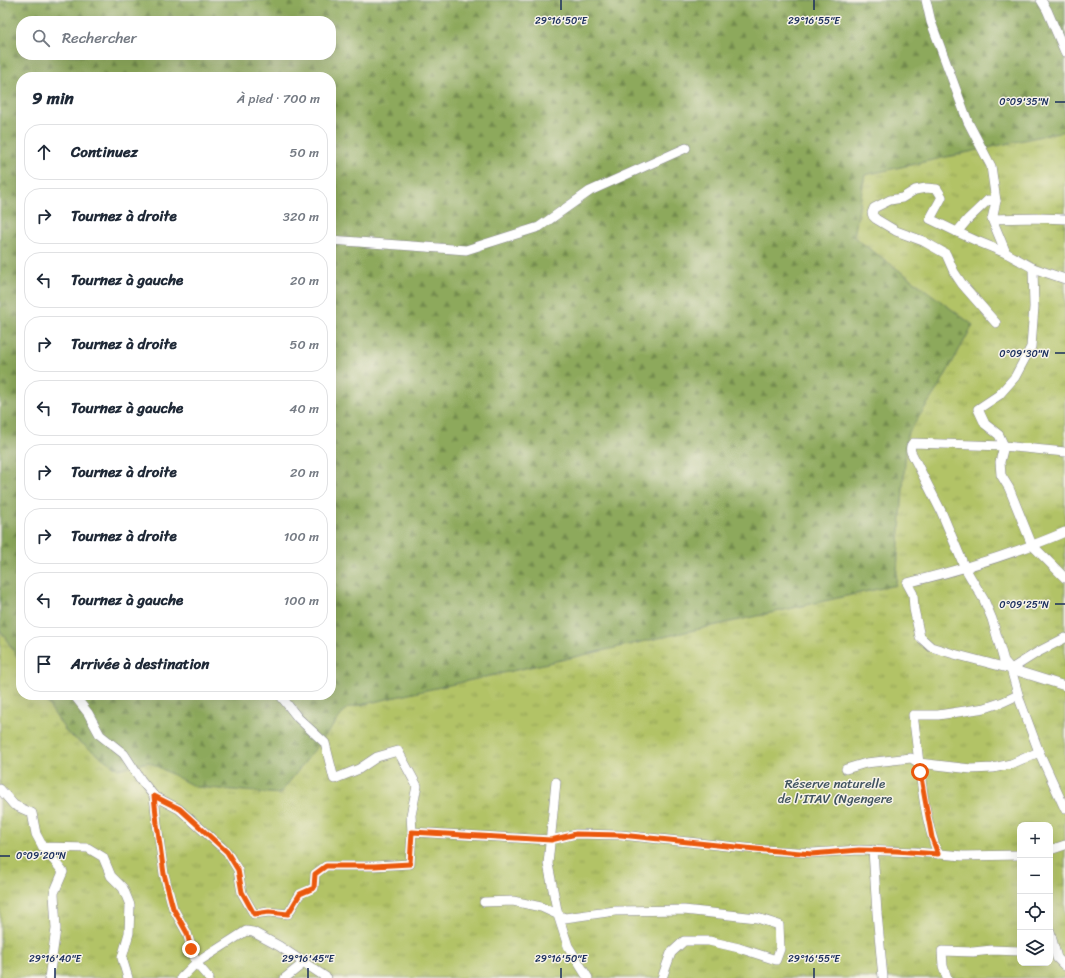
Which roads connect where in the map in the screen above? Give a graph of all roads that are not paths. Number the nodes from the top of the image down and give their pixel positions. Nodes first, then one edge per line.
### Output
1 (926, 0) edge
2 (1041, 0) edge
3 (1065, 52) edge
4 (686, 148) dead end
5 (996, 201) junction
6 (992, 219) junction
7 (1065, 219) edge
8 (957, 232) junction
9 (336, 240) edge
10 (1006, 253) junction
11 (1033, 268) junction
12 (1065, 279) edge
13 (996, 324) dead end
14 (1004, 446) junction
15 (1065, 452) edge
16 (1065, 532) edge
17 (1032, 545) junction
18 (965, 568) junction
19 (1065, 578) edge
20 (1065, 638) edge
21 (1011, 669) junction
22 (1065, 686) edge
23 (1018, 695) junction
24 (78, 700) edge
25 (284, 700) edge
26 (1040, 752) junction
27 (919, 763) junction
28 (846, 769) dead end
29 (556, 782) dead end
30 (0, 789) edge
31 (154, 796) junction
32 (1065, 809) edge
33 (412, 832) junction
34 (551, 840) junction
35 (1065, 845) edge
36 (44, 847) junction
37 (1053, 849) edge
38 (873, 850) junction
39 (938, 854) junction
40 (1017, 855) edge
41 (484, 902) dead end
42 (558, 915) junction
43 (1053, 948) edge
44 (1017, 951) edge
45 (305, 962) junction
46 (196, 963) junction
47 (1065, 966) edge
48 (49, 978) edge
49 (128, 978) edge
50 (180, 978) edge
51 (209, 978) edge
52 (285, 978) edge
53 (327, 978) edge
54 (588, 978) edge
55 (662, 978) edge
56 (883, 978) edge
57 (947, 978) edge

1 - 5 street
2 - 3 street
4 - 9 street
5 - 6 street
5 - 8 street
6 - 7 street
6 - 10 street
8 - 10 street
8 - 13 street
10 - 11 street
11 - 12 street
11 - 14 street
14 - 15 street
14 - 17 street
14 - 18 street
16 - 17 street
17 - 18 street
17 - 19 street
18 - 21 street
18 - 21 street
20 - 21 street
21 - 22 street
21 - 23 street
23 - 26 street
23 - 27 street
24 - 31 street
25 - 33 street
26 - 27 street
26 - 32 street
27 - 28 street
27 - 39 street
29 - 34 street
30 - 36 street
31 - 33 street
31 - 46 street
33 - 34 street
34 - 38 street
34 - 42 street
35 - 37 street
36 - 48 street
36 - 49 street
38 - 39 street
38 - 56 street
39 - 40 street
41 - 42 street
42 - 54 street
42 - 55 street
43 - 47 street
44 - 57 street
45 - 46 street
45 - 52 street
45 - 53 street
46 - 50 street
46 - 51 street

